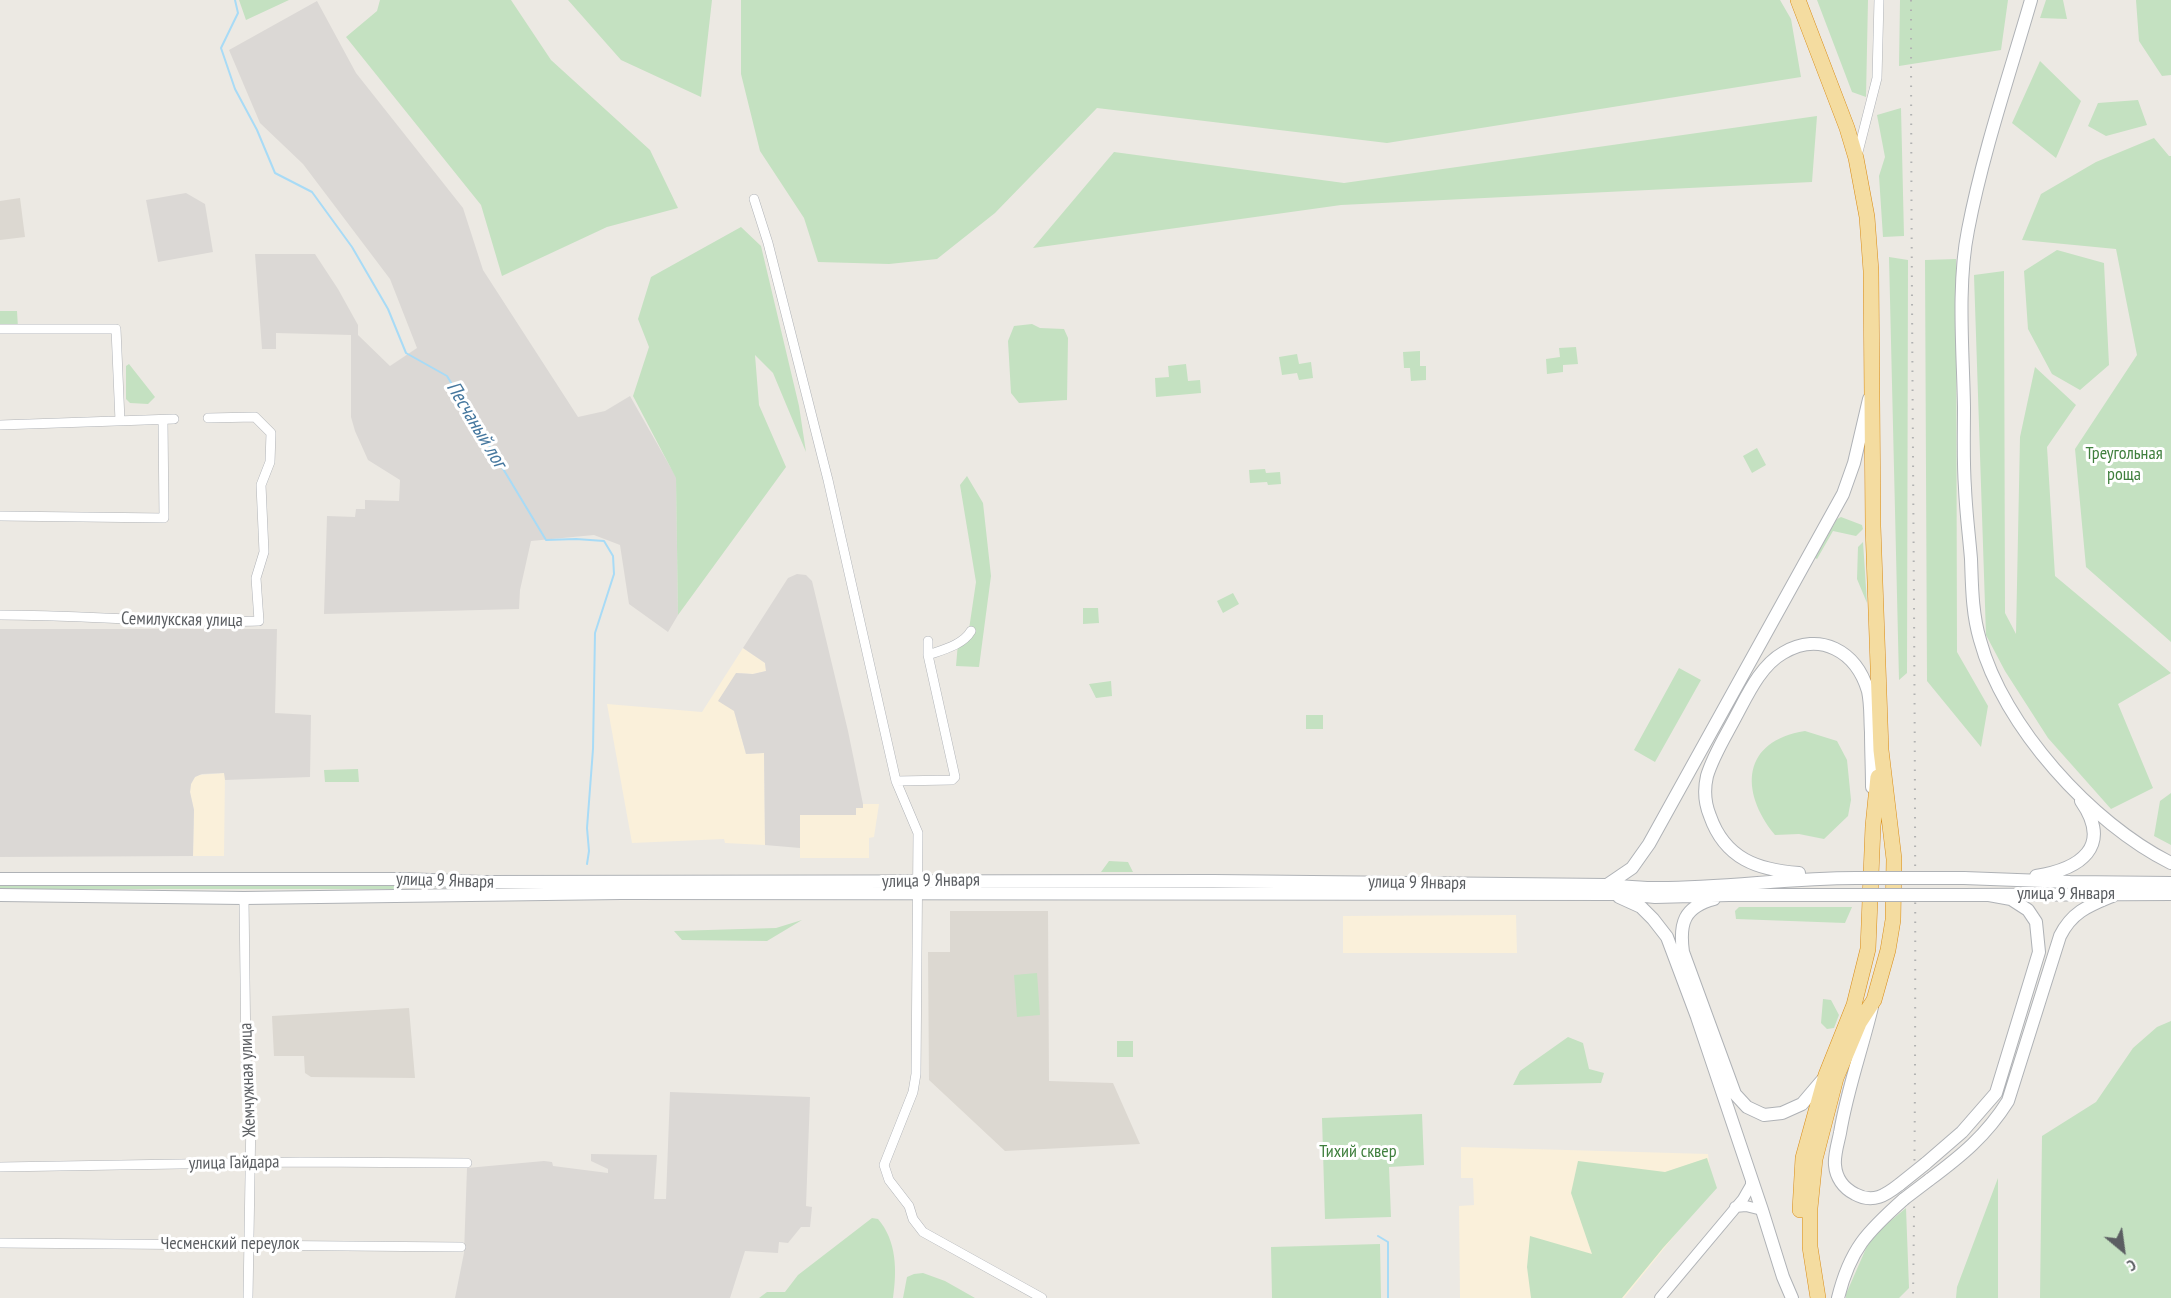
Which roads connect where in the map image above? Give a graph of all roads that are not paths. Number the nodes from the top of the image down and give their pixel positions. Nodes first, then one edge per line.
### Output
1 (1798, 0) edge
2 (1879, 0) edge
3 (2031, 0) edge
4 (1856, 158) junction
5 (754, 199) dead end
6 (0, 329) edge
7 (1872, 392) junction
8 (208, 418) dead end
9 (174, 419) dead end
10 (163, 420) junction
11 (120, 421) junction
12 (0, 425) edge
13 (0, 516) edge
14 (0, 615) edge
15 (971, 631) dead end
16 (928, 641) dead end
17 (928, 655) junction
18 (1881, 750) junction
19 (2058, 772) junction
20 (896, 781) junction
21 (1873, 826) junction
22 (2171, 863) edge
23 (1848, 878) junction
24 (0, 879) edge
25 (2010, 880) junction
26 (2171, 883) edge
27 (918, 887) junction
28 (819, 888) junction
29 (1606, 890) junction
30 (2116, 894) junction
31 (2171, 894) edge
32 (0, 895) edge
33 (1730, 895) junction
34 (1989, 895) junction
35 (244, 898) junction
36 (1874, 1000) junction
37 (1826, 1075) junction
38 (250, 1163) junction
39 (467, 1163) dead end
40 (0, 1167) edge
41 (1751, 1177) junction
42 (1735, 1208) junction
43 (1762, 1210) junction
44 (0, 1243) edge
45 (250, 1244) junction
46 (460, 1247) dead end
47 (248, 1298) edge
48 (1042, 1298) edge
49 (1660, 1298) edge
50 (1792, 1298) edge
51 (1807, 1298) edge
52 (1818, 1298) edge
53 (1838, 1298) edge

1 - 4 highway
2 - 4 street
3 - 19 main road
4 - 7 highway
5 - 20 street
6 - 11 street
7 - 18 highway
7 - 29 main road
8 - 14 street, Семилукская улица
9 - 10 street
10 - 11 street
10 - 13 street
11 - 12 street
15 - 17 street
16 - 17 street
17 - 20 street
18 - 21 highway
18 - 36 highway
19 - 22 main road
19 - 25 main road
20 - 27 street
21 - 23 main road
21 - 37 highway
23 - 25 main road, улица 9 Января, bridge
23 - 29 main road, улица 9 Января
24 - 28 main road, улица 9 Января
25 - 26 main road, улица 9 Января
27 - 28 main road, улица 9 Января
27 - 29 main road, улица 9 Января
27 - 48 street
28 - 35 main road, улица 9 Января
29 - 33 main road, улица 9 Января
29 - 41 main road
30 - 31 main road, улица 9 Января
30 - 34 main road, улица 9 Января
30 - 53 main road, bridge
32 - 35 main road, улица 9 Января
33 - 34 main road, улица 9 Января, bridge
33 - 37 main road
34 - 36 main road, bridge
35 - 38 street, Жемчужная улица
36 - 52 highway
37 - 51 highway
38 - 39 street, улица Гайдара
38 - 40 street, улица Гайдара
38 - 45 street, Жемчужная улица
41 - 42 street
41 - 43 main road
42 - 43 street
42 - 49 street
43 - 50 main road
44 - 45 street, Чесменский переулок
45 - 46 street, Чесменский переулок
45 - 47 street, Жемчужная улица

